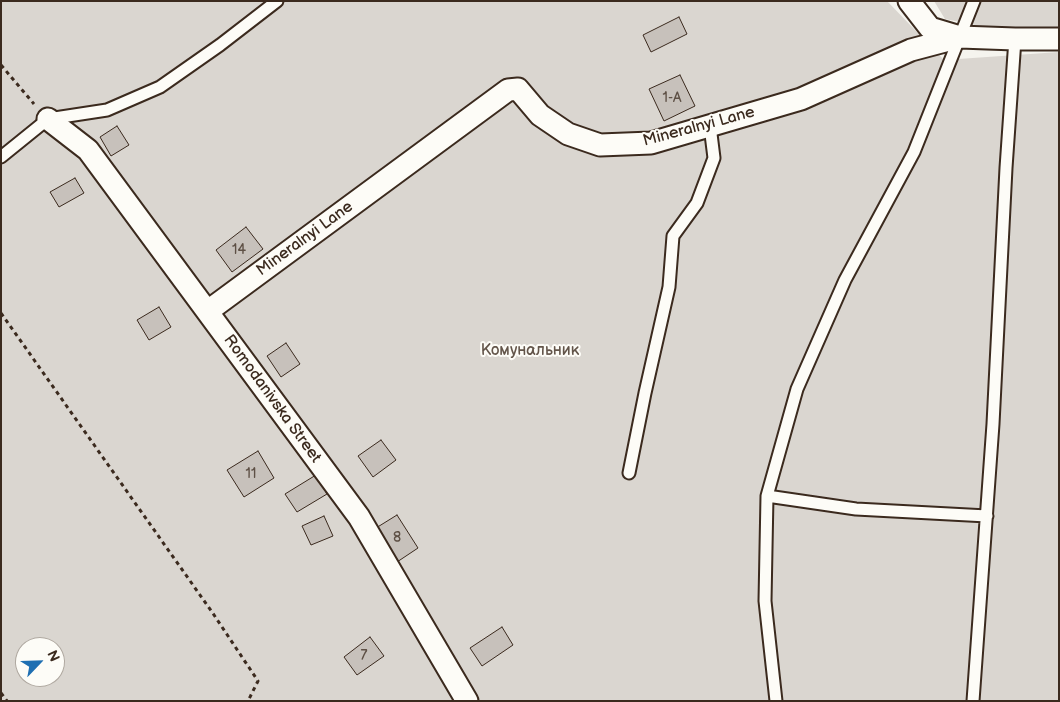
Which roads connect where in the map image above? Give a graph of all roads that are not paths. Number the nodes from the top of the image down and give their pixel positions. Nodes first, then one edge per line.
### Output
1 (277, 1) edge
2 (909, 1) edge
3 (974, 1) edge
4 (960, 37) junction
5 (1015, 39) junction
6 (1059, 39) edge
7 (48, 119) junction
8 (710, 126) junction
9 (1, 157) edge
10 (208, 311) junction
11 (629, 473) dead end
12 (766, 496) junction
13 (987, 516) junction
14 (467, 701) edge
15 (776, 701) edge
16 (974, 701) edge

1 - 7 lane
2 - 4 street
3 - 4 lane
4 - 5 street, Mineralnyi Lane
4 - 8 street, Mineralnyi Lane
4 - 12 lane
5 - 6 street, Mineralnyi Lane
5 - 13 lane
7 - 9 lane
7 - 10 street, Romodanivska Street
8 - 10 street, Mineralnyi Lane
8 - 11 lane
10 - 14 street, Romodanivska Street
12 - 13 lane
12 - 15 lane
13 - 16 lane

